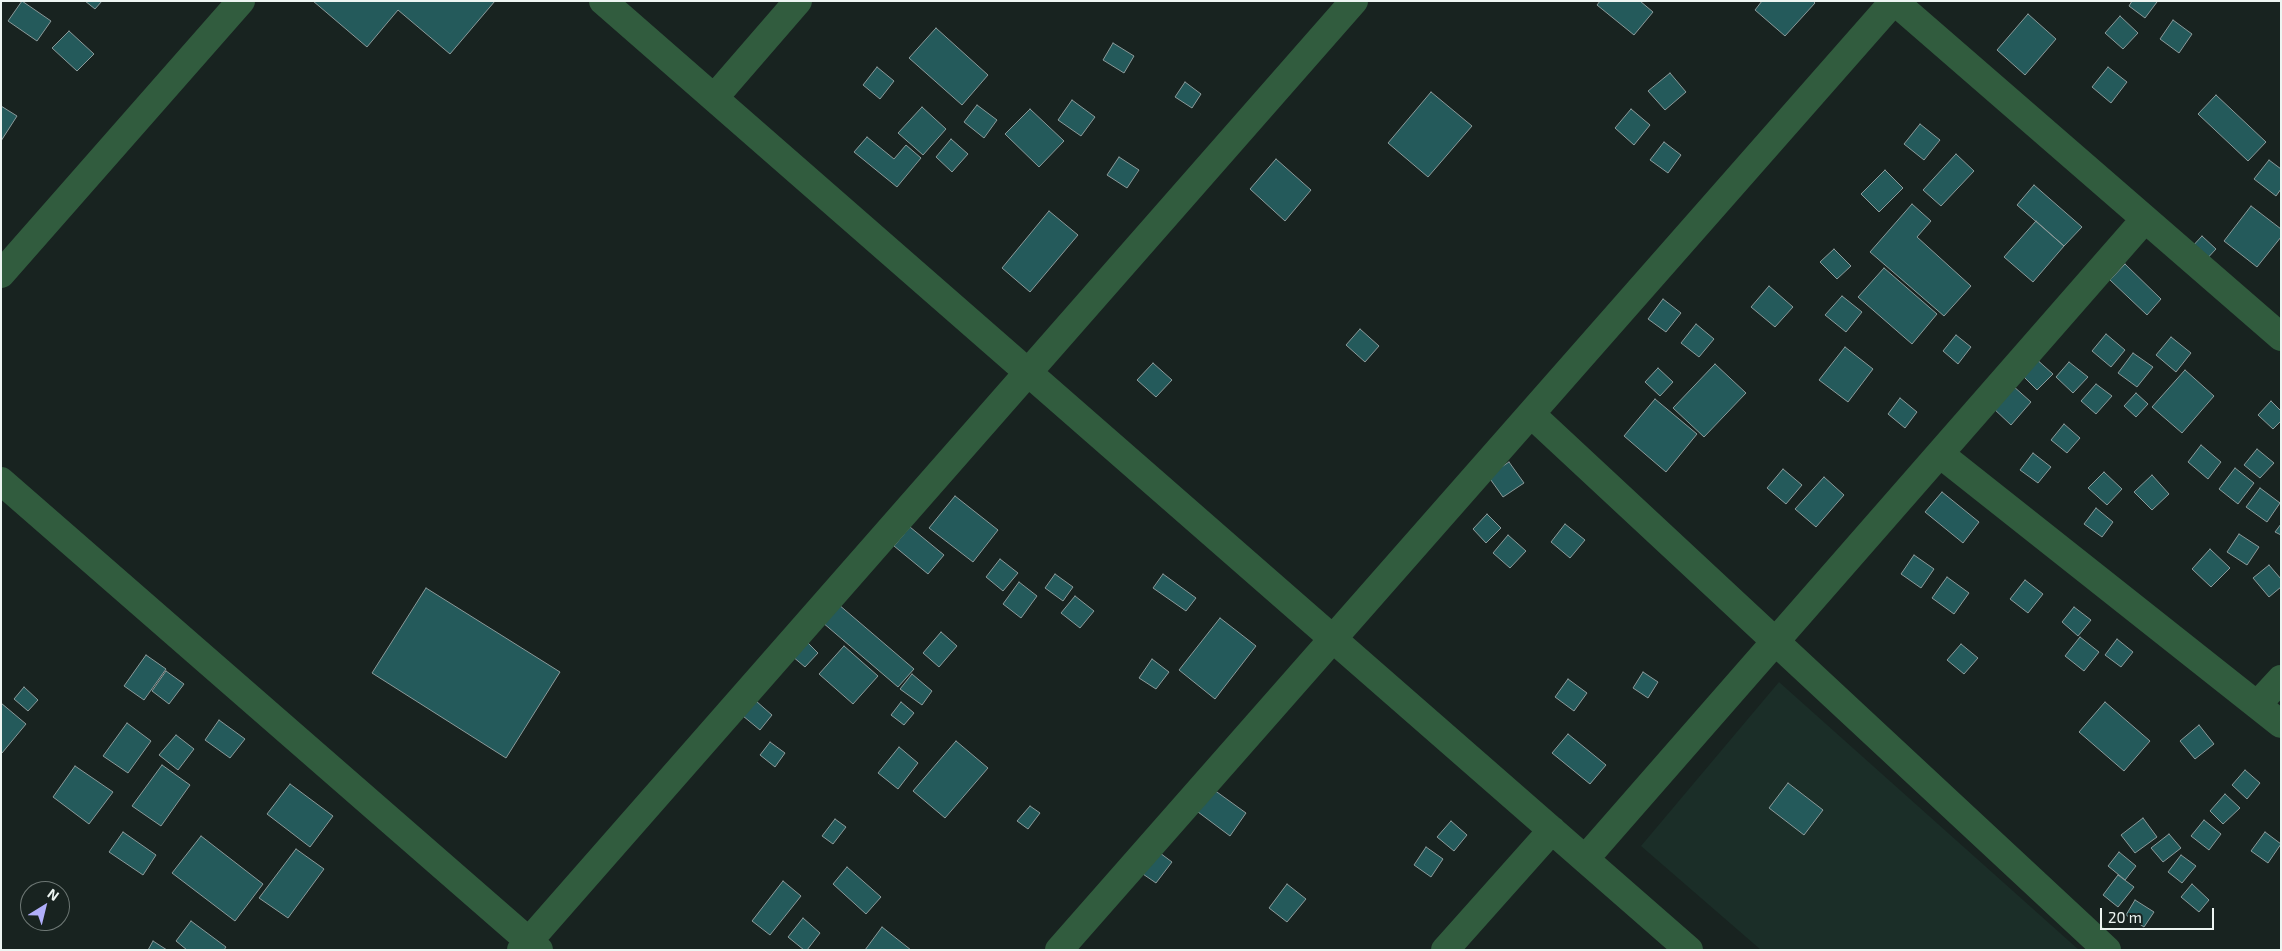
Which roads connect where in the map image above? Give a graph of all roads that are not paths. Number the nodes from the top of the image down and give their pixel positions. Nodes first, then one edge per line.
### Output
1 (240, 1) edge
2 (603, 1) edge
3 (798, 1) edge
4 (1354, 1) edge
5 (1894, 1) edge
6 (714, 98) junction
7 (2145, 219) junction
8 (1, 274) edge
9 (2281, 337) edge
10 (1028, 372) junction
11 (1531, 414) junction
12 (1940, 454) junction
13 (1, 481) edge
14 (1333, 638) junction
15 (1775, 641) junction
16 (2281, 679) edge
17 (2257, 706) junction
18 (2281, 724) edge
19 (1552, 830) junction
20 (1585, 859) junction
21 (530, 947) edge
22 (1059, 950) edge
23 (1445, 950) edge
24 (1689, 950) edge
25 (2106, 950) edge

1 - 8 street
2 - 6 street
3 - 6 street
4 - 10 street
5 - 7 street
5 - 11 street
6 - 10 street
7 - 9 street
7 - 12 street
10 - 14 street
10 - 21 street
11 - 14 street
11 - 15 street
12 - 15 street
12 - 17 street
13 - 21 street
14 - 19 street
14 - 22 street
15 - 20 street
15 - 25 street
16 - 17 street
17 - 18 street
19 - 20 street
19 - 23 street
20 - 24 street

